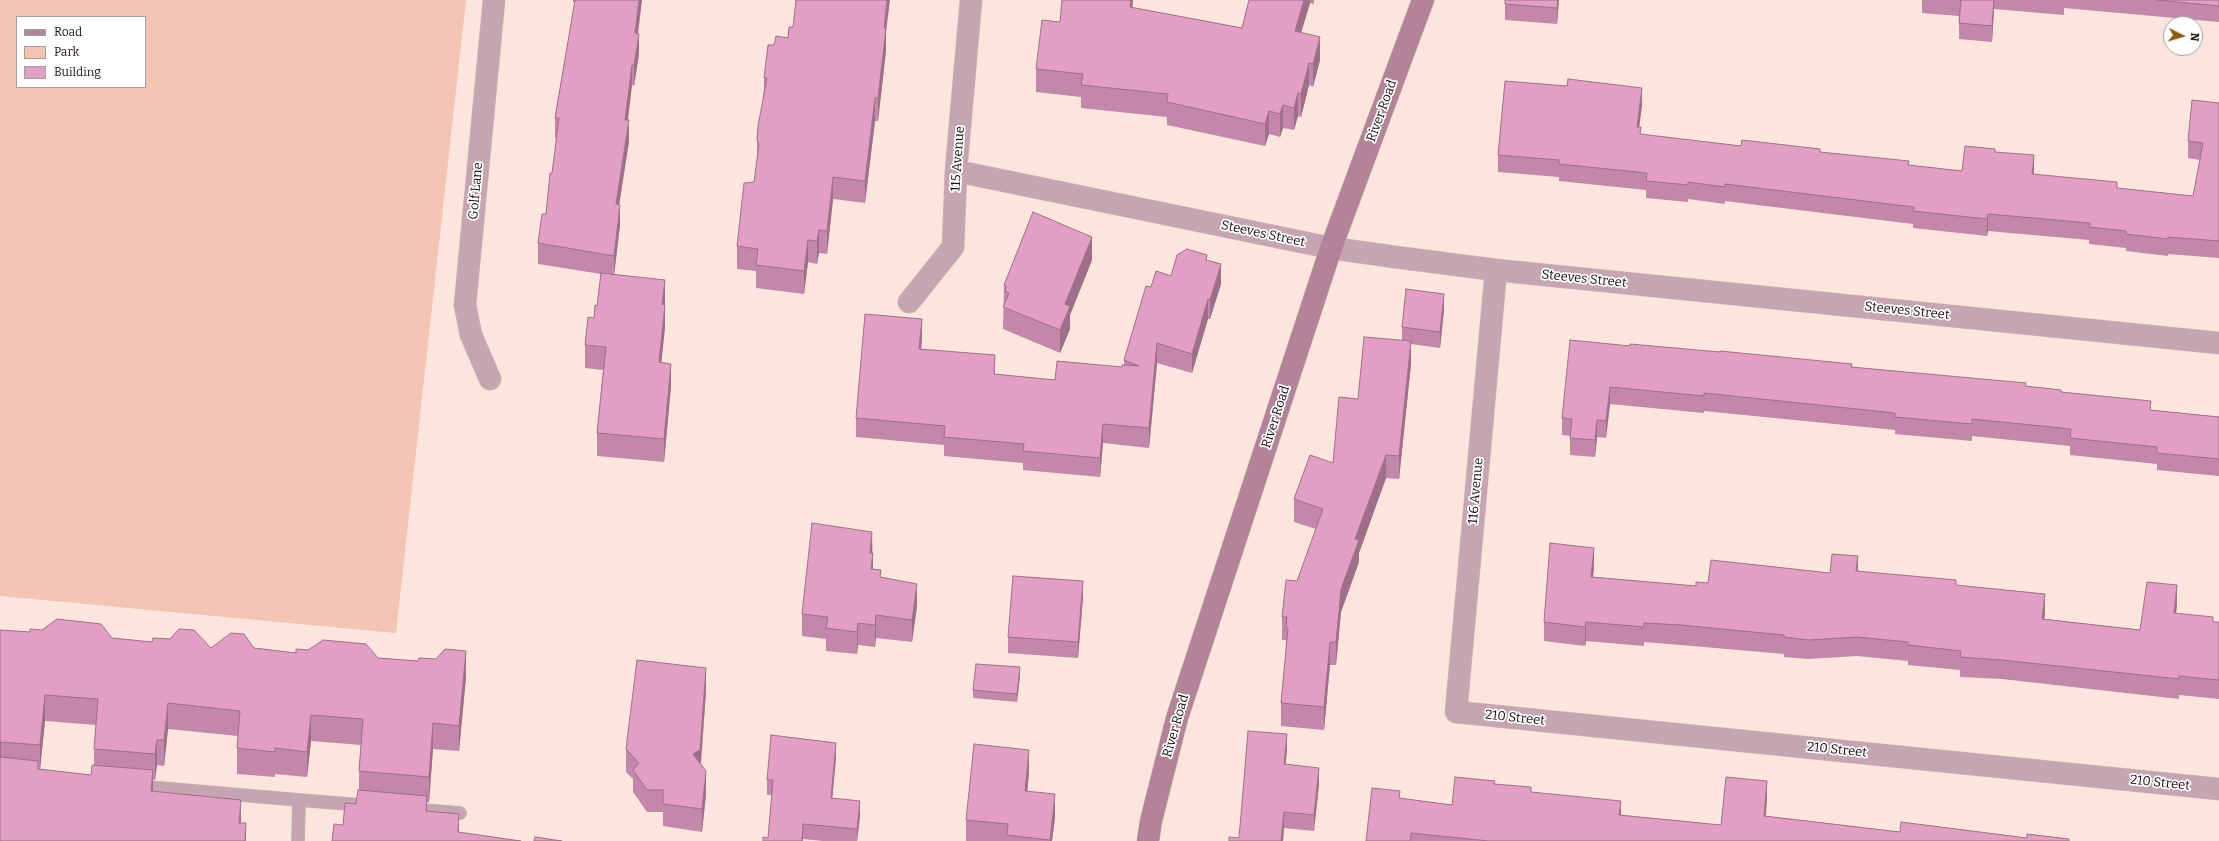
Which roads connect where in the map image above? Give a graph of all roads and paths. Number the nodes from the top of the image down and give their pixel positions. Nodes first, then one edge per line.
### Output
1 (494, 0) edge
2 (971, 0) edge
3 (1423, 0) edge
4 (956, 171) junction
5 (1331, 248) junction
6 (1496, 270) junction
7 (909, 302) dead end
8 (2219, 343) edge
9 (490, 379) dead end
10 (1456, 712) joint
11 (126, 786) edge
12 (2219, 789) edge
13 (300, 800) junction
14 (376, 806) edge
15 (399, 808) edge
16 (460, 813) edge
17 (298, 841) edge
18 (1148, 841) edge

1 - 9 street, Golf Lane
2 - 4 street, 115 Avenue
3 - 5 street, River Road
4 - 5 street, Steeves Street
4 - 7 street, 115 Avenue
5 - 6 street, Steeves Street
5 - 18 street, River Road
6 - 8 street, Steeves Street
6 - 10 street, 116 Avenue
10 - 12 street, 210 Street
11 - 13 lane
13 - 14 lane
13 - 17 lane
15 - 16 lane

